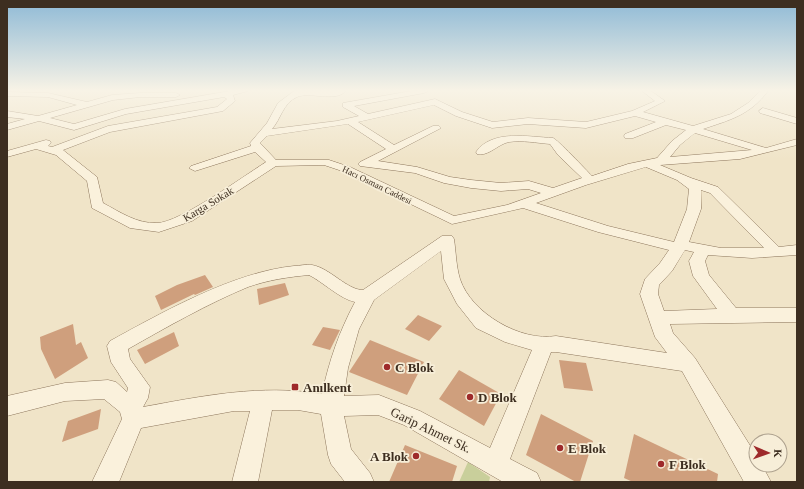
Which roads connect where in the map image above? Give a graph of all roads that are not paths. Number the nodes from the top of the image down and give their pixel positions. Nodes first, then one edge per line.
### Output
1 (7, 114) edge
2 (59, 114) edge
3 (118, 114) edge
4 (193, 114) edge
5 (276, 114) edge
6 (361, 114) edge
7 (376, 114) edge
8 (463, 114) edge
9 (632, 114) edge
10 (638, 114) edge
11 (737, 114) edge
12 (773, 114) edge
13 (365, 116) junction
14 (43, 119) junction
15 (349, 120) junction
16 (667, 121) junction
17 (797, 121) edge
18 (499, 125) junction
19 (7, 127) edge
20 (74, 127) junction
21 (436, 128) dead end
22 (693, 129) junction
23 (263, 133) junction
24 (629, 136) dead end
25 (507, 139) junction
26 (797, 142) edge
27 (37, 146) junction
28 (257, 148) junction
29 (394, 149) junction
30 (54, 150) junction
31 (766, 151) junction
32 (481, 152) dead end
33 (7, 154) edge
34 (661, 161) junction
35 (367, 163) junction
36 (645, 163) junction
37 (273, 164) junction
38 (195, 168) dead end
39 (346, 169) junction
40 (590, 180) junction
41 (687, 181) junction
42 (552, 192) junction
43 (522, 203) junction
44 (452, 220) junction
45 (447, 239) junction
46 (680, 246) junction
47 (797, 250) edge
48 (702, 251) junction
49 (775, 251) junction
50 (368, 296) junction
51 (731, 315) junction
52 (797, 316) edge
53 (658, 318) junction
54 (544, 346) junction
55 (688, 364) junction
56 (263, 401) junction
57 (7, 406) edge
58 (331, 406) junction
59 (131, 413) junction
60 (496, 463) junction
61 (105, 482) edge
62 (245, 482) edge
63 (361, 482) edge
64 (528, 482) edge
65 (758, 482) edge

1 - 14 street
2 - 14 street
3 - 20 street
4 - 30 street
5 - 23 street
6 - 13 street
7 - 13 street
8 - 18 street
9 - 18 street
10 - 16 street
11 - 22 street
12 - 17 street
13 - 15 street
14 - 19 street
14 - 20 street
15 - 23 street
15 - 29 street
16 - 22 street
16 - 24 street
18 - 25 street
20 - 27 street
21 - 29 street
22 - 31 street
22 - 34 street
23 - 28 street
25 - 32 street
25 - 40 street
26 - 31 street
27 - 30 street, Karga Sokak
27 - 33 street, Karga Sokak
28 - 37 street
28 - 38 street
29 - 35 street
30 - 37 street, Karga Sokak
31 - 34 street
34 - 36 street
35 - 39 street
35 - 42 street
36 - 40 street
36 - 41 street
37 - 39 street, Hacı Osman Caddesi
39 - 44 street, Hacı Osman Caddesi
40 - 42 street
41 - 46 street
41 - 49 street
42 - 43 street
43 - 44 street
43 - 46 street
44 - 45 street
45 - 50 street
45 - 54 street
46 - 48 street
46 - 53 street
47 - 49 street
48 - 49 street
48 - 51 street
50 - 58 street
50 - 59 street
51 - 52 street
51 - 53 street
53 - 55 street
54 - 55 street
54 - 60 street
55 - 65 street
56 - 58 street, Garip Ahmet Sk.
56 - 59 street, Garip Ahmet Sk.
56 - 62 street
57 - 59 street
58 - 60 street, Garip Ahmet Sk.
58 - 63 street
59 - 61 street
60 - 64 street, Garip Ahmet Sk.

